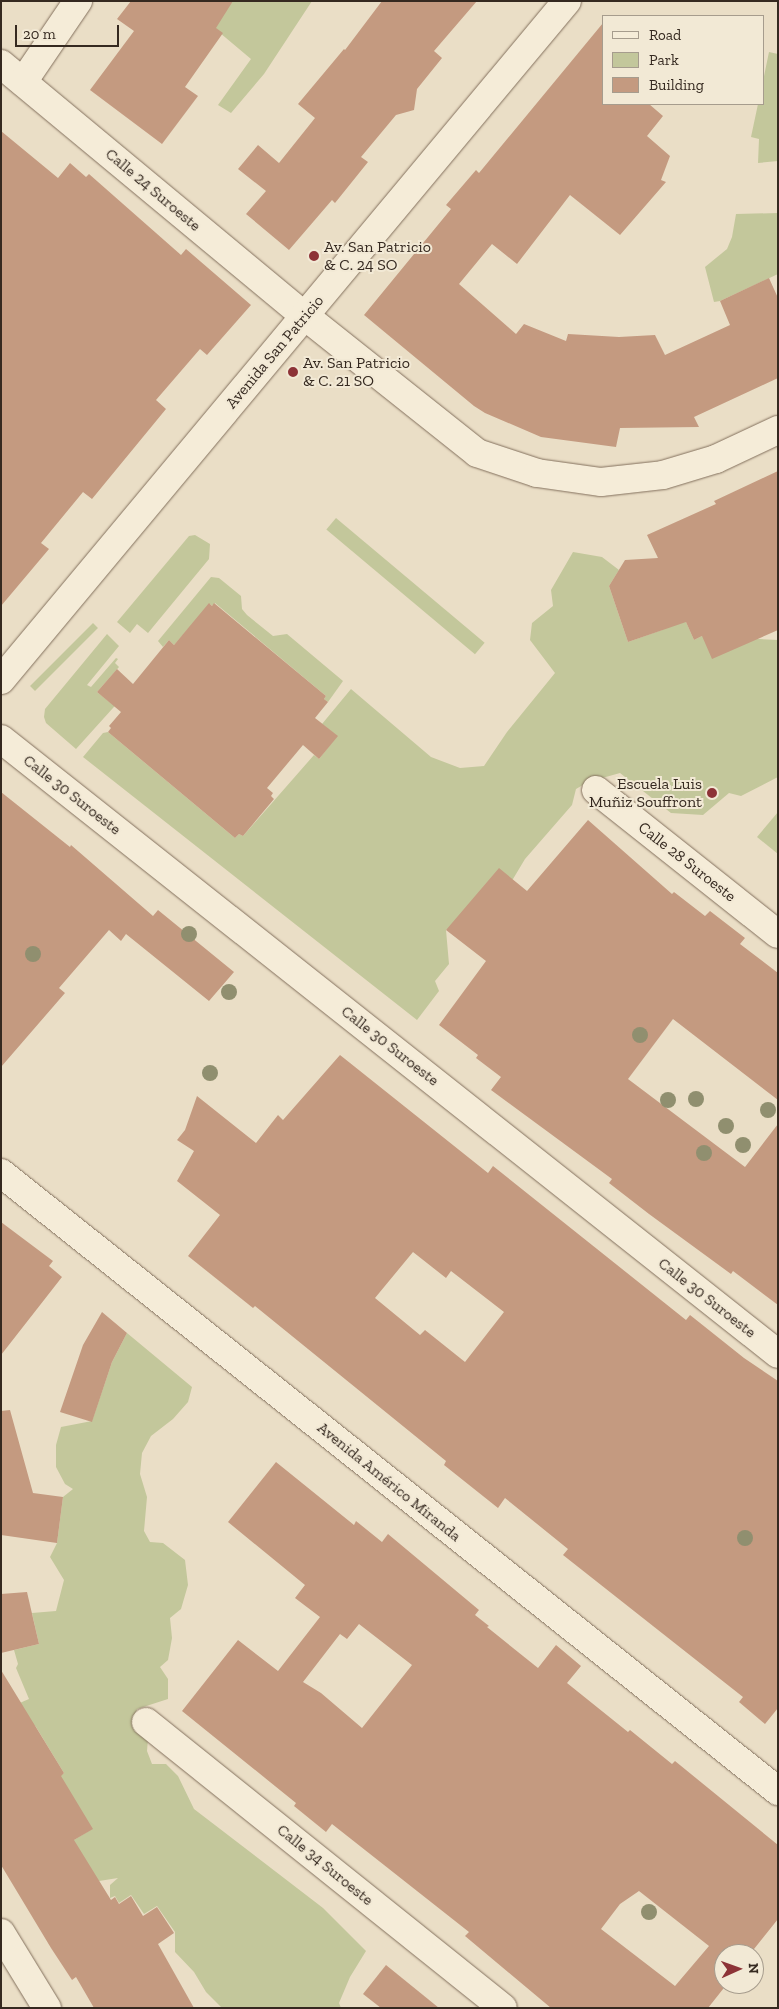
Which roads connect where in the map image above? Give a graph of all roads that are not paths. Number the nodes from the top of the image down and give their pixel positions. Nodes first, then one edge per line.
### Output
1 (78, 1) edge
2 (567, 1) edge
3 (1, 64) edge
4 (23, 82) junction
5 (305, 316) junction
6 (778, 430) edge
7 (1, 680) edge
8 (1, 739) edge
9 (596, 790) dead end
10 (778, 934) edge
11 (1, 1173) edge
12 (778, 1354) edge
13 (146, 1722) dead end
14 (778, 1791) edge
15 (1, 1933) edge
16 (47, 2008) edge
17 (503, 2008) edge

1 - 4 street
2 - 5 street, Avenida San Patricio
3 - 4 street, Calle 24 Suroeste
4 - 5 street, Calle 24 Suroeste
5 - 6 street, Calle 24 Suroeste
5 - 7 street, Avenida San Patricio
8 - 12 street, Calle 30 Suroeste
9 - 10 street, Calle 28 Suroeste
11 - 14 street, Avenida Américo Miranda
13 - 17 street, Calle 34 Suroeste
15 - 16 street

